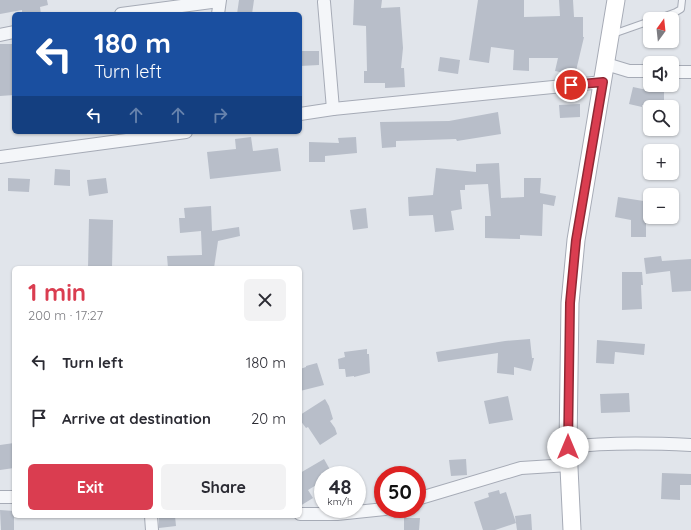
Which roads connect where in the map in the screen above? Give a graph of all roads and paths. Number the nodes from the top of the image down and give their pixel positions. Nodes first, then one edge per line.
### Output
1 (616, 0) edge
2 (682, 0) edge
3 (220, 1) edge
4 (324, 2) dead end
5 (135, 12) edge
6 (218, 12) edge
7 (676, 12) edge
8 (643, 24) edge
9 (12, 32) edge
10 (0, 35) edge
11 (611, 35) junction
12 (606, 64) junction
13 (643, 71) edge
14 (679, 72) edge
15 (691, 72) edge
16 (603, 82) junction
17 (333, 109) junction
18 (302, 114) edge
19 (167, 134) edge
20 (0, 157) edge
21 (691, 445) edge
22 (568, 447) junction
23 (569, 465) junction
24 (426, 496) edge
25 (12, 497) edge
26 (0, 498) edge
27 (374, 510) edge
28 (302, 514) edge
29 (151, 518) edge
30 (152, 530) edge
31 (572, 530) edge

1 - 11 main road
2 - 7 lane
3 - 5 street
3 - 6 street
4 - 17 street
8 - 11 lane
9 - 10 street
11 - 12 main road
12 - 13 street
12 - 16 main road
14 - 15 street
16 - 17 street
16 - 22 main road
17 - 18 street
19 - 20 street
21 - 22 street
22 - 23 main road
23 - 24 street
23 - 31 main road
25 - 26 street
27 - 28 street
29 - 30 street

